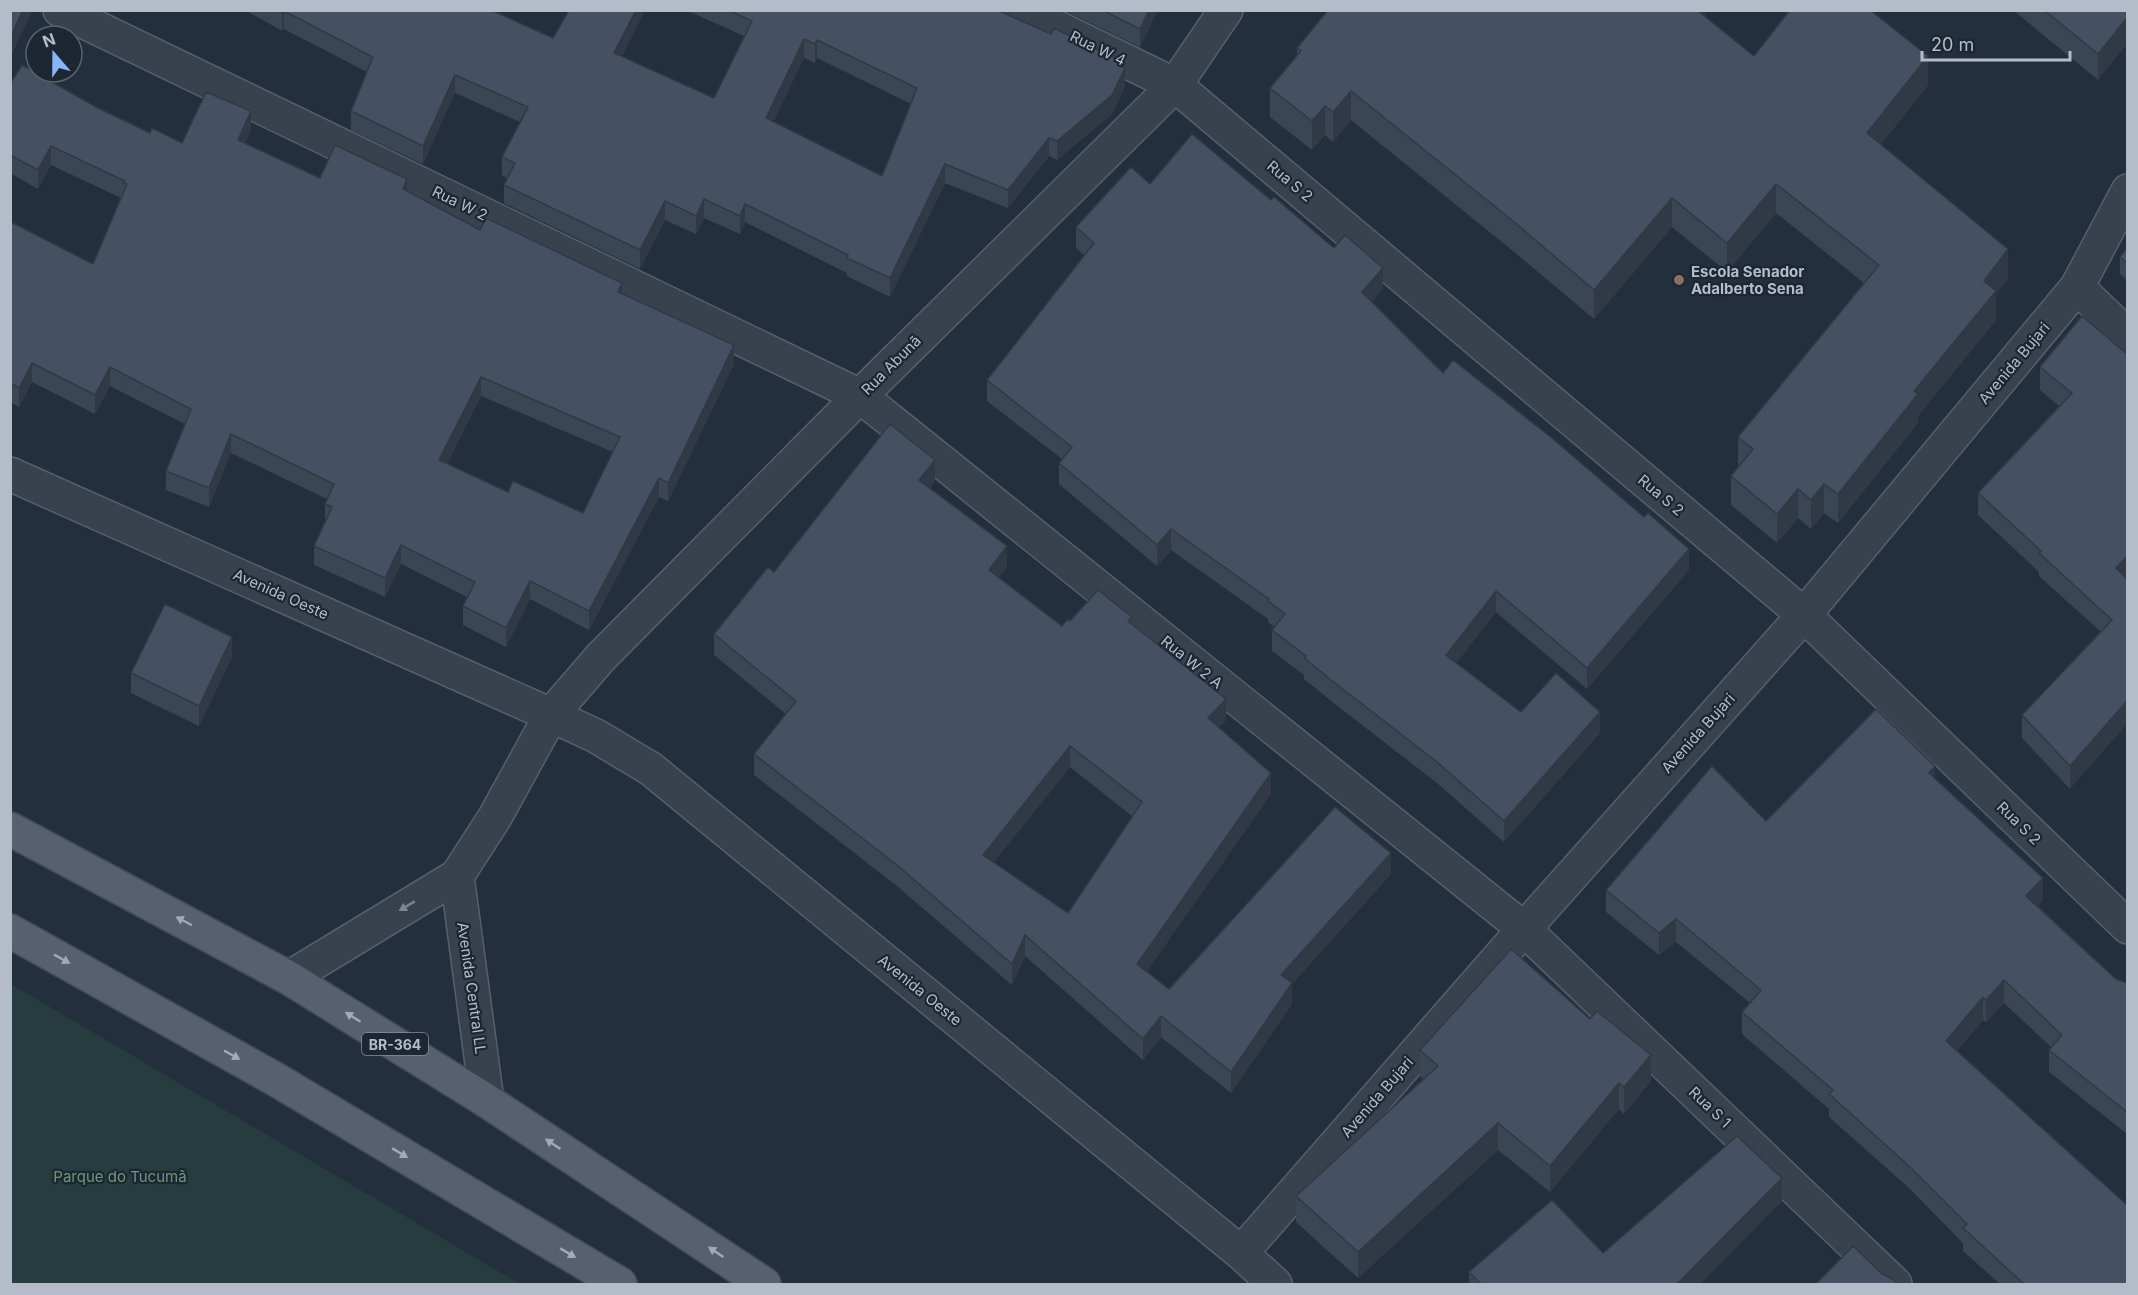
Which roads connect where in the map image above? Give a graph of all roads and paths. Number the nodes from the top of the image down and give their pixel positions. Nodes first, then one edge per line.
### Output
1 (60, 10) edge
2 (1021, 10) edge
3 (1226, 10) edge
4 (1175, 84) junction
5 (2127, 190) edge
6 (2077, 287) junction
7 (2127, 336) edge
8 (860, 396) junction
9 (10, 474) edge
10 (1803, 615) junction
11 (551, 715) junction
12 (10, 829) edge
13 (457, 876) junction
14 (2127, 927) edge
15 (1524, 928) junction
16 (10, 931) edge
17 (289, 978) junction
18 (487, 1101) junction
19 (1240, 1253) junction
20 (620, 1284) edge
21 (764, 1284) edge
22 (1275, 1284) edge
23 (1896, 1284) edge

1 - 8 street, Rua W 2
2 - 4 street, Rua W 4
3 - 4 street, Rua Abunã
4 - 8 street, Rua Abunã
4 - 10 street, Rua S 2
5 - 6 street, Avenida Bujari
6 - 7 street
6 - 10 street, Avenida Bujari
8 - 11 street, Rua Abunã
8 - 15 street, Rua W 2 A
9 - 11 street, Avenida Oeste
10 - 14 street, Rua S 2
10 - 15 street, Avenida Bujari
11 - 13 street
11 - 19 street, Avenida Oeste
17 -> 12 main road, BR-364
13 -> 17 street
13 - 18 street, Avenida Central LL
15 - 19 street, Avenida Bujari
15 - 23 street, Rua S 1
16 -> 20 main road
18 -> 17 main road, BR-364
21 -> 18 main road, BR-364
19 - 22 street, Avenida Oeste

